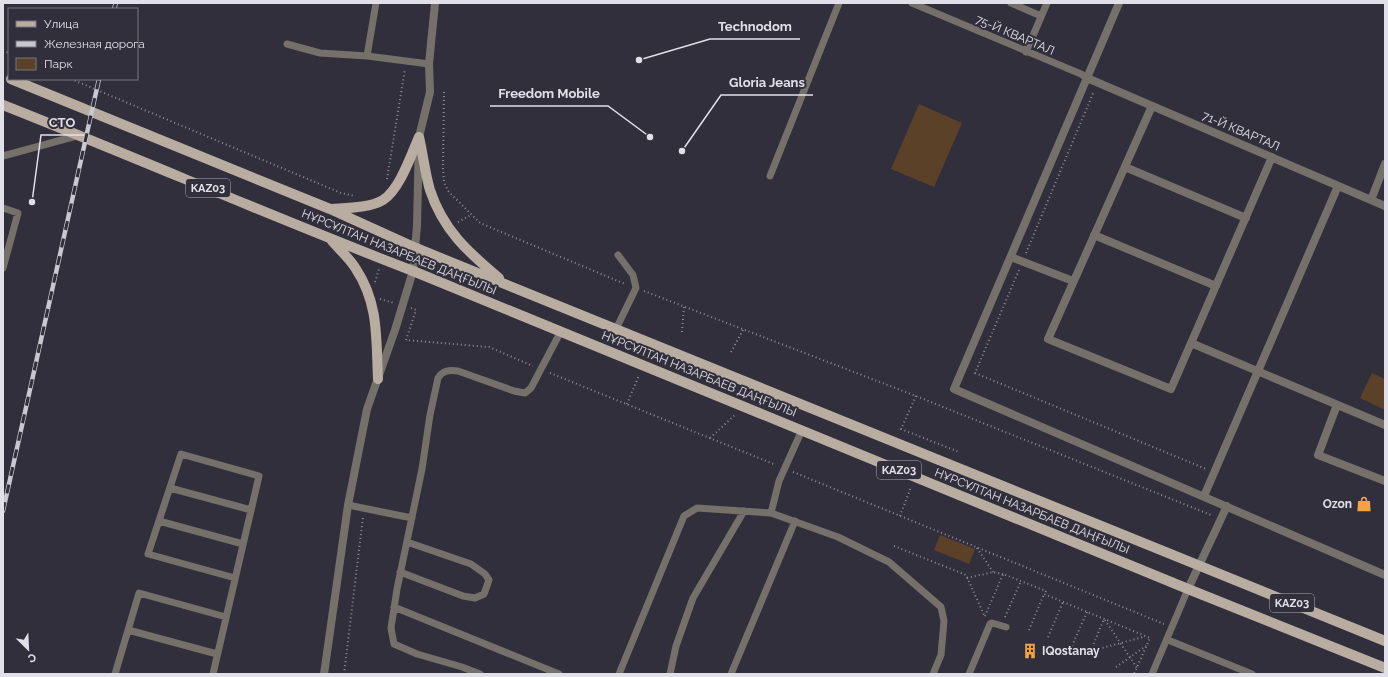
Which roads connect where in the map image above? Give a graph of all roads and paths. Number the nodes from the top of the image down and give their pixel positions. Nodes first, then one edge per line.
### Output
1 (376, 3) edge
2 (435, 3) edge
3 (839, 3) edge
4 (912, 3) edge
5 (1011, 3) edge
6 (1047, 3) edge
7 (1119, 3) edge
8 (921, 5) edge
9 (1041, 16) junction
10 (287, 44) dead end
11 (1026, 52) junction
12 (367, 56) junction
13 (406, 61) junction
14 (429, 64) junction
15 (1087, 78) junction
16 (12, 80) edge
17 (73, 80) edge
18 (444, 92) dead end
19 (3, 104) edge
20 (1152, 106) junction
21 (80, 135) junction
22 (419, 137) junction
23 (3, 156) edge
24 (1272, 157) junction
25 (1385, 164) edge
26 (1124, 167) junction
27 (770, 176) dead end
28 (386, 185) dead end
29 (1338, 186) junction
30 (355, 196) dead end
31 (1370, 200) junction
32 (1385, 206) edge
33 (3, 208) edge
34 (330, 209) junction
35 (471, 214) junction
36 (1246, 218) junction
37 (448, 228) junction
38 (1094, 235) junction
39 (331, 240) junction
40 (416, 248) junction
41 (618, 255) dead end
42 (1011, 257) junction
43 (382, 259) junction
44 (3, 268) edge
45 (413, 271) junction
46 (1074, 282) junction
47 (506, 284) junction
48 (1216, 286) junction
49 (636, 288) junction
50 (370, 296) junction
51 (402, 305) junction
52 (684, 306) junction
53 (616, 328) junction
54 (743, 329) junction
55 (562, 331) junction
56 (682, 332) dead end
57 (406, 340) dead end
58 (1191, 343) junction
59 (731, 352) dead end
60 (643, 365) junction
61 (1258, 371) junction
62 (378, 378) junction
63 (916, 396) junction
64 (627, 404) dead end
65 (1337, 405) junction
66 (744, 406) junction
67 (1385, 425) edge
68 (802, 430) junction
69 (710, 438) dead end
70 (959, 452) dead end
71 (1385, 481) edge
72 (910, 487) dead end
73 (170, 488) junction
74 (1204, 496) junction
75 (348, 505) junction
76 (1227, 506) junction
77 (365, 508) junction
78 (251, 510) junction
79 (744, 511) junction
80 (771, 513) junction
81 (900, 516) dead end
82 (412, 518) junction
83 (1221, 519) junction
84 (159, 521) junction
85 (795, 521) junction
86 (407, 542) junction
87 (243, 544) junction
88 (894, 546) dead end
89 (976, 547) dead end
90 (1199, 565) junction
91 (400, 572) junction
92 (993, 572) junction
93 (1003, 574) junction
94 (1385, 575) edge
95 (235, 578) junction
96 (967, 578) junction
97 (1021, 581) junction
98 (1188, 589) junction
99 (1044, 594) junction
100 (1063, 602) junction
101 (394, 607) junction
102 (1087, 612) junction
103 (226, 617) junction
104 (1104, 619) junction
105 (1005, 623) joint
106 (128, 630) junction
107 (1029, 630) dead end
108 (1144, 636) junction
109 (1048, 637) dead end
110 (1168, 640) junction
111 (1385, 641) edge
112 (1120, 643) junction
113 (1072, 646) dead end
114 (1147, 646) junction
115 (1091, 651) junction
116 (217, 654) junction
117 (1089, 655) dead end
118 (1130, 657) junction
119 (1116, 667) dead end
120 (1137, 668) junction
121 (1385, 668) edge
122 (115, 674) edge
123 (213, 674) edge
124 (324, 674) edge
125 (344, 674) edge
126 (480, 674) edge
127 (559, 674) edge
128 (619, 674) edge
129 (670, 674) edge
130 (731, 674) edge
131 (933, 674) edge
132 (969, 674) edge
133 (1134, 674) edge
134 (1152, 674) edge
135 (1252, 674) edge

1 - 12 lane
2 - 14 street
3 - 27 lane
4 - 8 lane, 75-Й КВАРТАЛ
5 - 9 lane
6 - 9 lane
7 - 15 street
8 - 11 lane, 75-Й КВАРТАЛ
9 - 11 lane
10 - 12 lane
11 - 15 lane, 75-Й КВАРТАЛ
12 - 13 lane
13 - 14 lane
13 - 28 path
14 - 22 street
15 - 20 street, 71-Й КВАРТАЛ
15 - 42 street
16 - 34 main road, НҰРСҰЛТАН НАЗАРБАЕВ ДАҢҒЫЛЫ / KАZ03
17 - 30 path
18 - 35 path
19 - 21 main road, НҰРСҰЛТАН НАЗАРБАЕВ ДАҢҒЫЛЫ / KАZ03
20 - 24 street, 71-Й КВАРТАЛ
20 - 26 street
21 - 23 lane
21 - 39 main road, НҰРСҰЛТАН НАЗАРБАЕВ ДАҢҒЫЛЫ / KАZ03
22 - 34 main road
22 - 37 main road
22 - 40 street
24 - 29 street, 71-Й КВАРТАЛ
24 - 36 street
25 - 31 street
26 - 36 street
26 - 38 street
29 - 31 street, 71-Й КВАРТАЛ
29 - 61 street
31 - 32 street, 71-Й КВАРТАЛ
33 - 44 lane
34 - 40 main road, НҰРСҰЛТАН НАЗАРБАЕВ ДАҢҒЫЛЫ / KАZ03
35 - 37 path
35 - 49 path
36 - 48 street
37 - 47 main road
38 - 46 street
38 - 48 street
39 - 43 main road, НҰРСҰЛТАН НАЗАРБАЕВ ДАҢҒЫЛЫ / KАZ03
39 - 50 main road
40 - 45 street
40 - 47 main road, KАZ03
41 - 49 lane
42 - 46 street
42 - 74 street
43 - 45 main road, НҰРСҰЛТАН НАЗАРБАЕВ ДАҢҒЫЛЫ / KАZ03
43 - 50 path
45 - 51 street
45 - 55 main road, НҰРСҰЛТАН НАЗАРБАЕВ ДАҢҒЫЛЫ / KАZ03
46 - 58 street
47 - 53 main road, НҰРСҰЛТАН НАЗАРБАЕВ ДАҢҒЫЛЫ / KАZ03
48 - 58 street
49 - 52 path
49 - 53 lane
50 - 51 path
50 - 62 main road
51 - 57 path
51 - 62 street
52 - 54 path
52 - 56 path
53 - 90 main road, НҰРСҰЛТАН НАЗАРБАЕВ ДАҢҒЫЛЫ / KАZ03
54 - 59 path
54 - 63 path
55 - 60 main road, НҰРСҰЛТАН НАЗАРБАЕВ ДАҢҒЫЛЫ / KАZ03
55 - 82 lane
58 - 61 street
60 - 64 path
60 - 66 main road, НҰРСҰЛТАН НАЗАРБАЕВ ДАҢҒЫЛЫ / KАZ03
61 - 65 street
61 - 74 street
62 - 75 street
63 - 70 path
63 - 83 path
65 - 67 street
65 - 71 street
66 - 68 main road, НҰРСҰЛТАН НАЗАРБАЕВ ДАҢҒЫЛЫ / KАZ03
66 - 69 path
68 - 80 lane
68 - 98 main road, НҰРСҰЛТАН НАЗАРБАЕВ ДАҢҒЫЛЫ / KАZ03
72 - 81 path
73 - 78 lane
73 - 78 lane
73 - 84 lane
74 - 76 street
75 - 77 lane
75 - 124 street
76 - 83 street
76 - 94 street
77 - 82 lane
77 - 125 path
78 - 87 lane
79 - 80 lane
79 - 128 lane
79 - 129 lane
80 - 85 lane
82 - 86 lane
83 - 90 street
84 - 87 lane
84 - 95 lane
85 - 130 lane
85 - 131 lane
86 - 91 lane
86 - 91 lane
87 - 95 lane
88 - 96 path
89 - 92 path
90 - 98 street
90 - 111 main road, НҰРСҰЛТАН НАЗАРБАЕВ ДАҢҒЫЛЫ / KАZ03
91 - 101 lane
92 - 93 path
92 - 96 path
93 - 96 path
93 - 97 path
95 - 103 lane
97 - 99 path
97 - 105 path
98 - 110 lane
98 - 121 main road, НҰРСҰЛТАН НАЗАРБАЕВ ДАҢҒЫЛЫ / KАZ03
99 - 100 path
99 - 107 path
100 - 102 path
100 - 109 path
101 - 126 lane
101 - 127 lane
102 - 104 path
102 - 113 path
103 - 106 lane
103 - 116 lane
104 - 108 path
104 - 112 path
104 - 115 path
105 - 132 lane
106 - 116 lane
106 - 122 lane
108 - 112 path
108 - 114 path
110 - 134 lane
110 - 135 lane
112 - 115 path
112 - 118 path
114 - 118 path
114 - 120 path
115 - 117 path
116 - 123 lane
118 - 119 path
118 - 120 path
120 - 133 path

